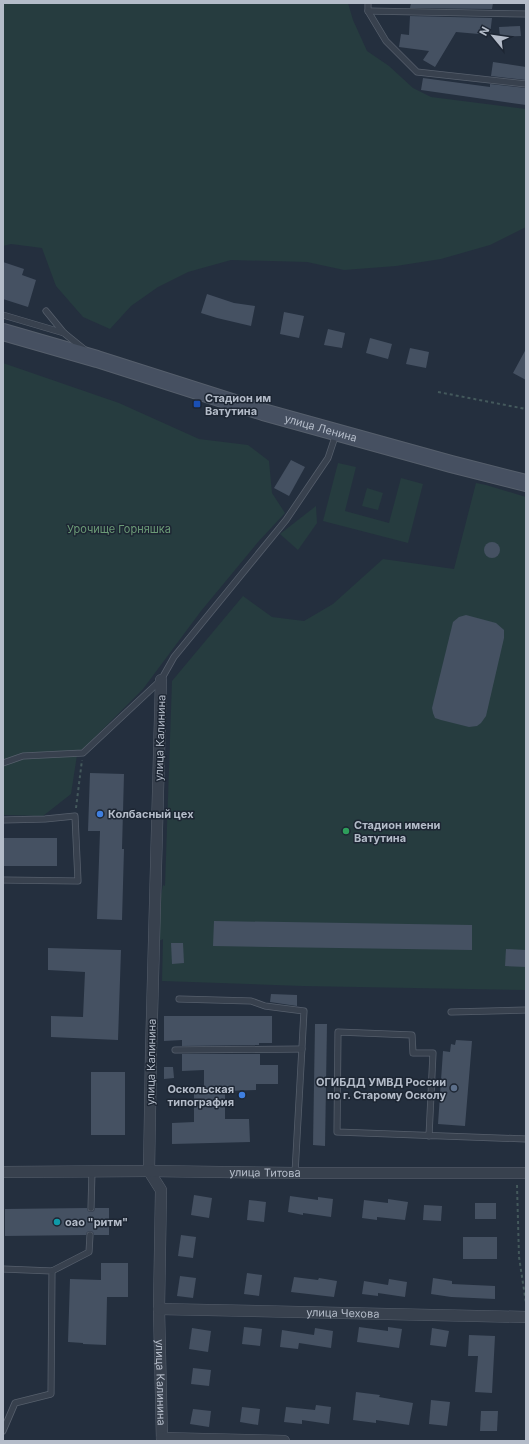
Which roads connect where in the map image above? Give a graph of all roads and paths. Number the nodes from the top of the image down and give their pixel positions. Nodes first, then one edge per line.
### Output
1 (368, 3) edge
2 (368, 12) junction
3 (526, 14) edge
4 (526, 84) edge
5 (46, 311) dead end
6 (3, 315) edge
7 (3, 332) edge
8 (64, 333) junction
9 (98, 360) junction
10 (438, 392) dead end
11 (526, 409) edge
12 (336, 432) junction
13 (526, 483) edge
14 (161, 680) junction
15 (83, 753) junction
16 (3, 763) edge
17 (75, 816) junction
18 (3, 820) edge
19 (3, 880) edge
20 (179, 999) dead end
21 (526, 1010) edge
22 (451, 1012) dead end
23 (302, 1049) junction
24 (175, 1050) dead end
25 (429, 1136) junction
26 (526, 1139) edge
27 (92, 1171) junction
28 (150, 1171) junction
29 (3, 1172) edge
30 (295, 1173) junction
31 (522, 1173) edge
32 (91, 1208) dead end
33 (90, 1235) dead end
34 (3, 1269) edge
35 (52, 1271) junction
36 (526, 1303) edge
37 (159, 1309) junction
38 (526, 1318) edge
39 (3, 1431) edge
40 (162, 1440) edge
41 (284, 1441) edge

1 - 2 lane
2 - 3 lane
2 - 4 lane
5 - 8 lane
6 - 8 lane
7 - 9 main road, улица Ленина
8 - 9 lane
9 - 12 main road, улица Ленина
10 - 11 path
12 - 13 main road, улица Ленина
12 - 14 lane
14 - 15 lane
14 - 28 street, улица Калинина
15 - 16 lane
15 - 17 path
17 - 18 lane
17 - 19 lane
20 - 23 lane
21 - 22 lane
23 - 24 lane
23 - 30 lane
25 - 25 lane
25 - 26 lane
27 - 28 street, улица Титова
27 - 29 street, улица Титова
27 - 32 lane
28 - 30 street, улица Титова
28 - 37 street, улица Калинина
30 - 31 street, улица Титова
31 - 36 path
33 - 35 lane
34 - 35 lane
35 - 39 lane
37 - 38 street, улица Чехова
37 - 40 street, улица Калинина
40 - 41 street

